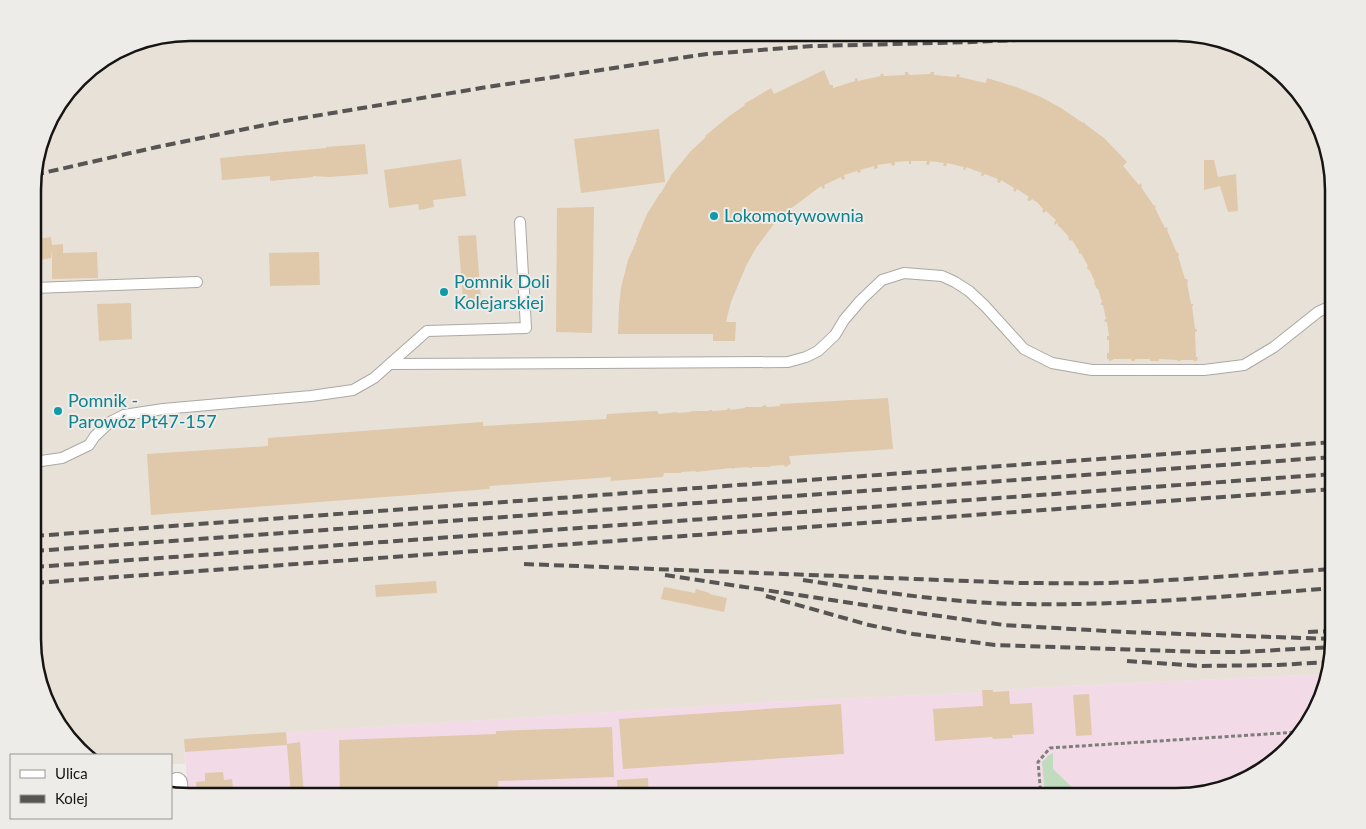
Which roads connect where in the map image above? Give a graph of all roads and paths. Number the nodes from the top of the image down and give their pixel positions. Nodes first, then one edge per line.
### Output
1 (520, 222) dead end
2 (197, 282) dead end
3 (41, 288) edge
4 (1324, 309) edge
5 (390, 364) junction
6 (41, 461) edge
7 (1291, 732) edge
8 (1040, 787) edge

1 - 5 lane
2 - 3 lane
4 - 5 lane
5 - 6 lane
7 - 8 path

